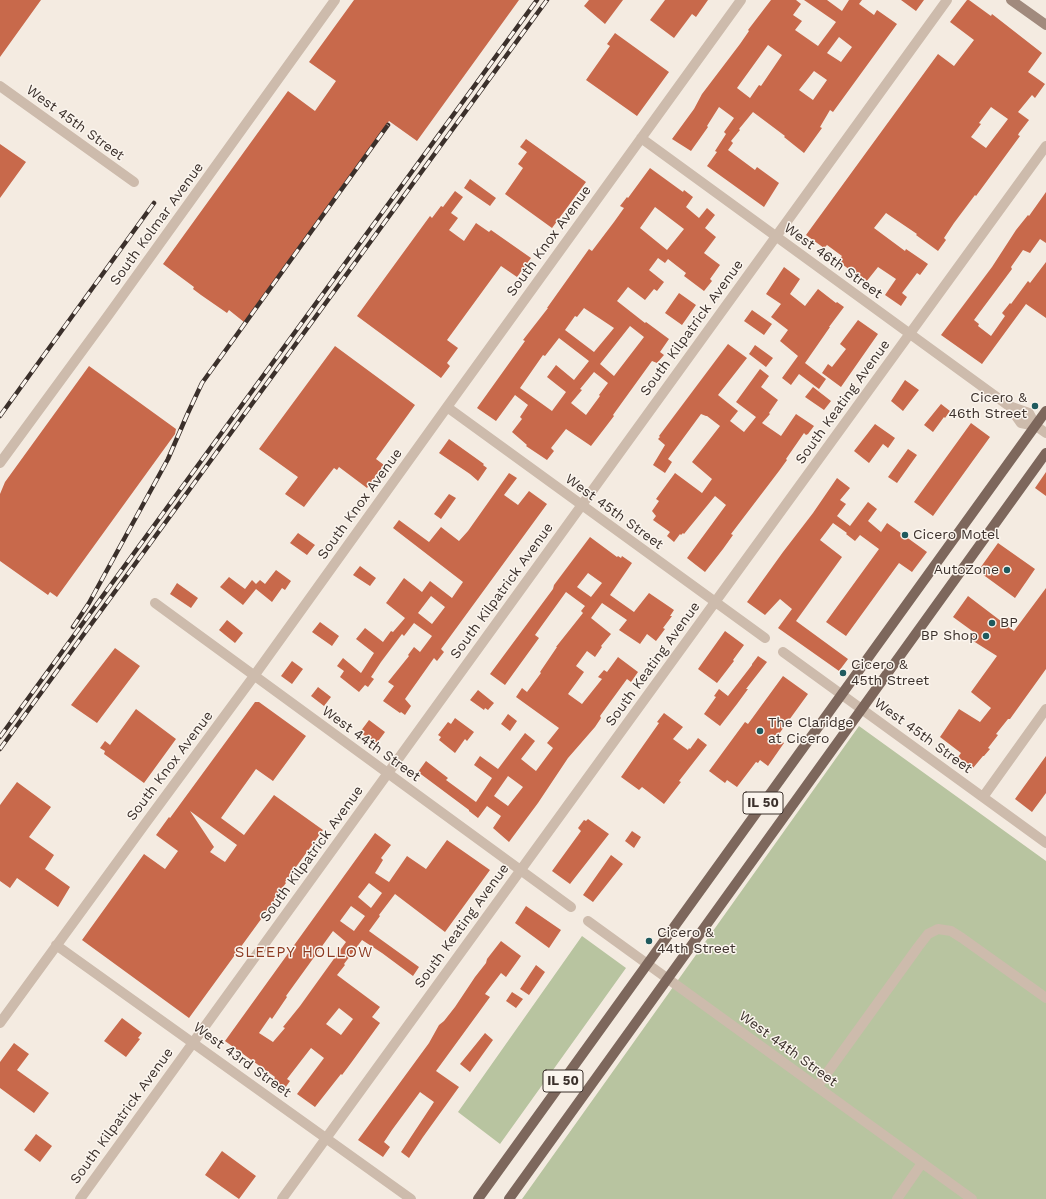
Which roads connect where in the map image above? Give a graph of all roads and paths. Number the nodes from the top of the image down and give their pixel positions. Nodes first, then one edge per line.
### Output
1 (335, 0) edge
2 (741, 0) edge
3 (947, 0) edge
4 (1011, 0) edge
5 (1046, 25) edge
6 (0, 86) edge
7 (641, 138) junction
8 (1046, 146) edge
9 (134, 182) dead end
10 (776, 236) junction
11 (910, 334) junction
12 (446, 407) junction
13 (1046, 411) edge
14 (1036, 426) junction
15 (1046, 433) edge
16 (1046, 453) edge
17 (0, 463) edge
18 (581, 505) junction
19 (155, 603) dead end
20 (715, 603) junction
21 (765, 638) dead end
22 (783, 652) dead end
23 (254, 676) junction
24 (841, 694) junction
25 (861, 709) junction
26 (1046, 709) edge
27 (387, 773) junction
28 (983, 797) junction
29 (1046, 843) edge
30 (520, 870) junction
31 (571, 907) dead end
32 (588, 921) dead end
33 (56, 945) junction
34 (647, 964) junction
35 (667, 978) junction
36 (1046, 998) edge
37 (0, 1023) edge
38 (193, 1042) junction
39 (817, 1087) junction
40 (326, 1137) junction
41 (922, 1163) junction
42 (80, 1199) edge
43 (282, 1199) edge
44 (411, 1199) edge
45 (478, 1199) edge
46 (509, 1199) edge
47 (897, 1199) edge
48 (972, 1199) edge

1 - 17 street, South Kolmar Avenue
2 - 7 street, South Knox Avenue
3 - 10 street, South Kilpatrick Avenue
4 - 5 main road
6 - 9 street, West 45th Street
7 - 10 street, West 46th Street
7 - 12 street, South Knox Avenue
8 - 11 street, South Keating Avenue
10 - 11 street, West 46th Street
10 - 18 street, South Kilpatrick Avenue
11 - 14 street, West 46th Street
11 - 20 street, South Keating Avenue
12 - 18 street, West 45th Street
12 - 23 street, South Knox Avenue
13 - 14 main road, IL 50
14 - 15 street, West 46th Street
14 - 24 main road, IL 50
16 - 25 main road, IL 50
18 - 20 street, West 45th Street
18 - 27 street, South Kilpatrick Avenue
19 - 23 street, West 44th Street
20 - 21 street, West 45th Street
20 - 30 street, South Keating Avenue
22 - 24 street, West 45th Street
23 - 27 street, West 44th Street
23 - 33 street, South Knox Avenue
24 - 25 street, West 45th Street
24 - 34 main road, IL 50
25 - 28 street, West 45th Street
25 - 35 main road, IL 50
26 - 28 street
27 - 30 street, West 44th Street
27 - 38 street, South Kilpatrick Avenue
28 - 29 street, West 45th Street
30 - 31 street, West 44th Street
30 - 40 street, South Keating Avenue
32 - 34 street, West 44th Street
33 - 37 street, South Knox Avenue
33 - 38 street, West 43rd Street
34 - 35 street, West 44th Street
34 - 45 main road, IL 50
35 - 39 street, West 44th Street
35 - 46 main road, IL 50
36 - 39 street
38 - 40 street, West 43rd Street
38 - 42 street, South Kilpatrick Avenue
39 - 41 street, West 44th Street
40 - 43 street, South Keating Avenue
40 - 44 street, West 43rd Street
41 - 47 street
41 - 48 street, West 44th Street

